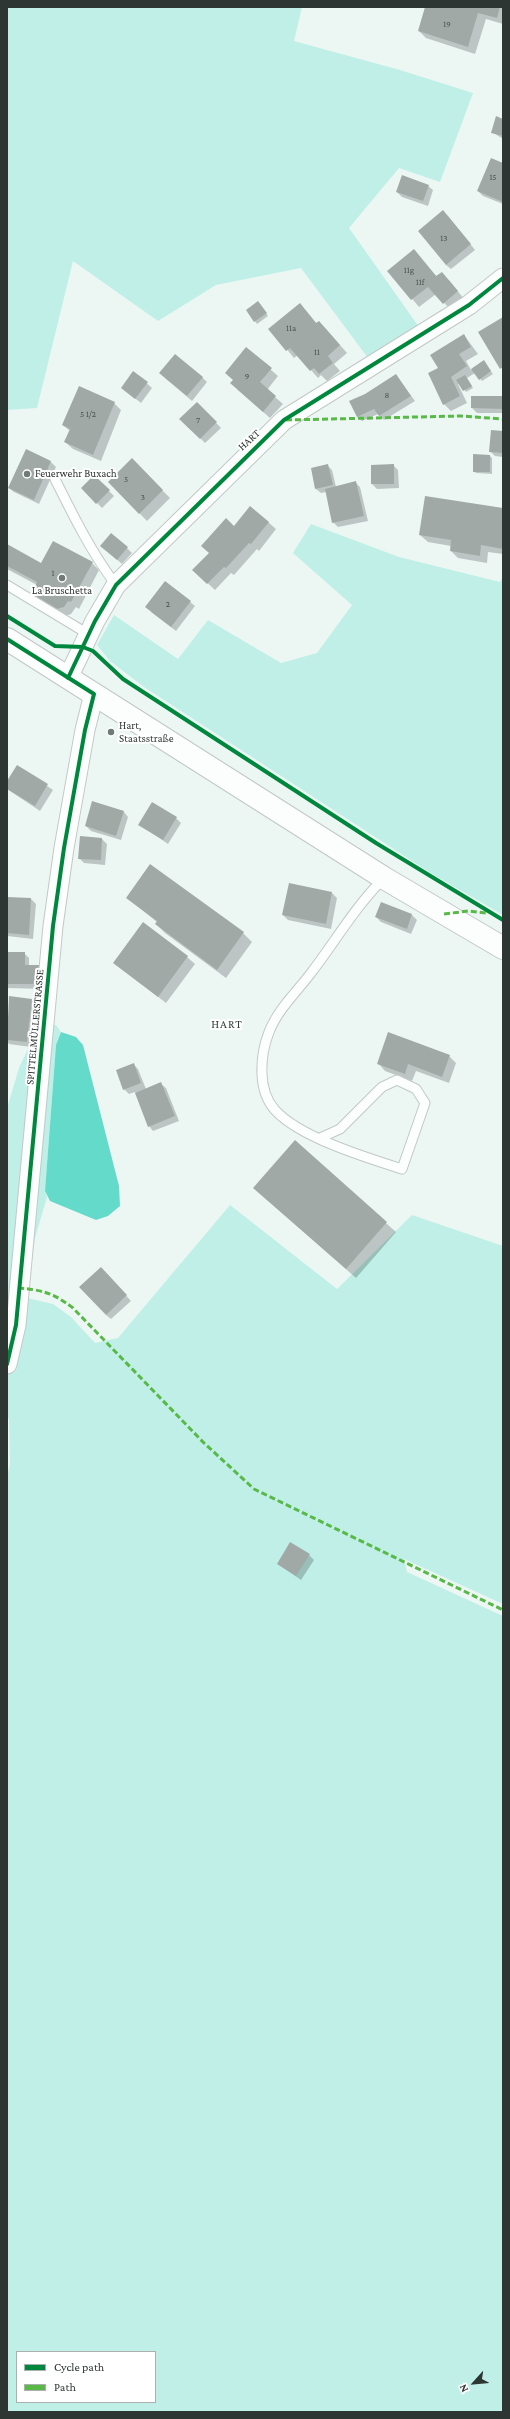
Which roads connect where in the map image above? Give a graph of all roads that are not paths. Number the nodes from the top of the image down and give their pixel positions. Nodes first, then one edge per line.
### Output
1 (503, 278) edge
2 (55, 478) dead end
3 (7, 585) edge
4 (116, 585) junction
5 (88, 634) junction
6 (7, 639) edge
7 (68, 678) junction
8 (94, 694) junction
9 (384, 878) junction
10 (503, 948) edge
11 (320, 1138) junction
12 (7, 1364) edge

1 - 4 street, HART
2 - 4 lane
3 - 5 lane
4 - 5 street, HART
5 - 7 street, HART
6 - 7 main road
7 - 8 main road
8 - 9 main road
8 - 12 street, SPITTELMÜLLERSTRASSE
9 - 10 main road
9 - 11 lane
11 - 11 lane

